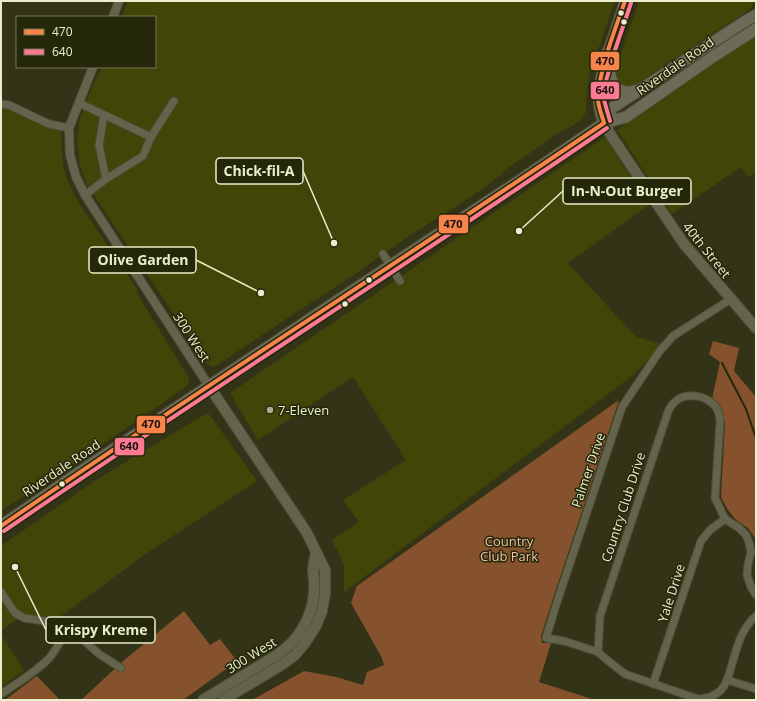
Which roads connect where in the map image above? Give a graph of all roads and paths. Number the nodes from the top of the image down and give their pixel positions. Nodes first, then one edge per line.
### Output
1 (119, 1) edge
2 (625, 1) edge
3 (113, 16) edge
4 (756, 16) edge
5 (756, 29) edge
6 (608, 51) junction
7 (93, 68) edge
8 (639, 90) junction
9 (174, 101) dead end
10 (79, 103) junction
11 (1, 104) edge
12 (104, 115) junction
13 (600, 126) junction
14 (69, 128) junction
15 (151, 137) junction
16 (106, 179) junction
17 (85, 195) junction
18 (383, 254) dead end
19 (395, 263) junction
20 (400, 280) dead end
21 (731, 299) junction
22 (756, 328) edge
23 (209, 386) junction
24 (725, 519) junction
25 (1, 526) edge
26 (316, 552) junction
27 (1, 592) edge
28 (756, 595) edge
29 (756, 616) edge
30 (68, 626) junction
31 (598, 652) junction
32 (121, 668) dead end
33 (727, 680) junction
34 (653, 684) junction
35 (756, 689) edge
36 (1, 694) edge
37 (203, 700) edge
38 (223, 700) edge

1 - 3 street
2 - 6 main road, 40th Street
4 - 8 main road, Riverdale Road
5 - 13 main road, Riverdale Road
6 - 8 main road
6 - 13 main road, 40th Street
7 - 10 street
8 - 13 main road, Riverdale Road
9 - 15 street
10 - 12 street
10 - 14 street
11 - 14 street
12 - 15 street
12 - 16 street
13 - 19 main road, Riverdale Road
13 - 21 main road, 40th Street
14 - 17 street, 300 West
15 - 16 street
16 - 17 street
17 - 23 street, 300 West
18 - 19 street
19 - 20 street
19 - 23 main road, Riverdale Road
21 - 22 main road, 40th Street
21 - 31 street, Palmer Drive
23 - 25 main road, Riverdale Road
23 - 26 main road, 300 West
24 - 28 street, Country Club Drive
24 - 31 street, Country Club Drive
24 - 34 street, Yale Drive
26 - 37 main road, 300 West
26 - 38 main road, 300 West
27 - 30 street
29 - 33 street
30 - 32 street
30 - 36 street
31 - 34 street
33 - 34 street
33 - 35 street

